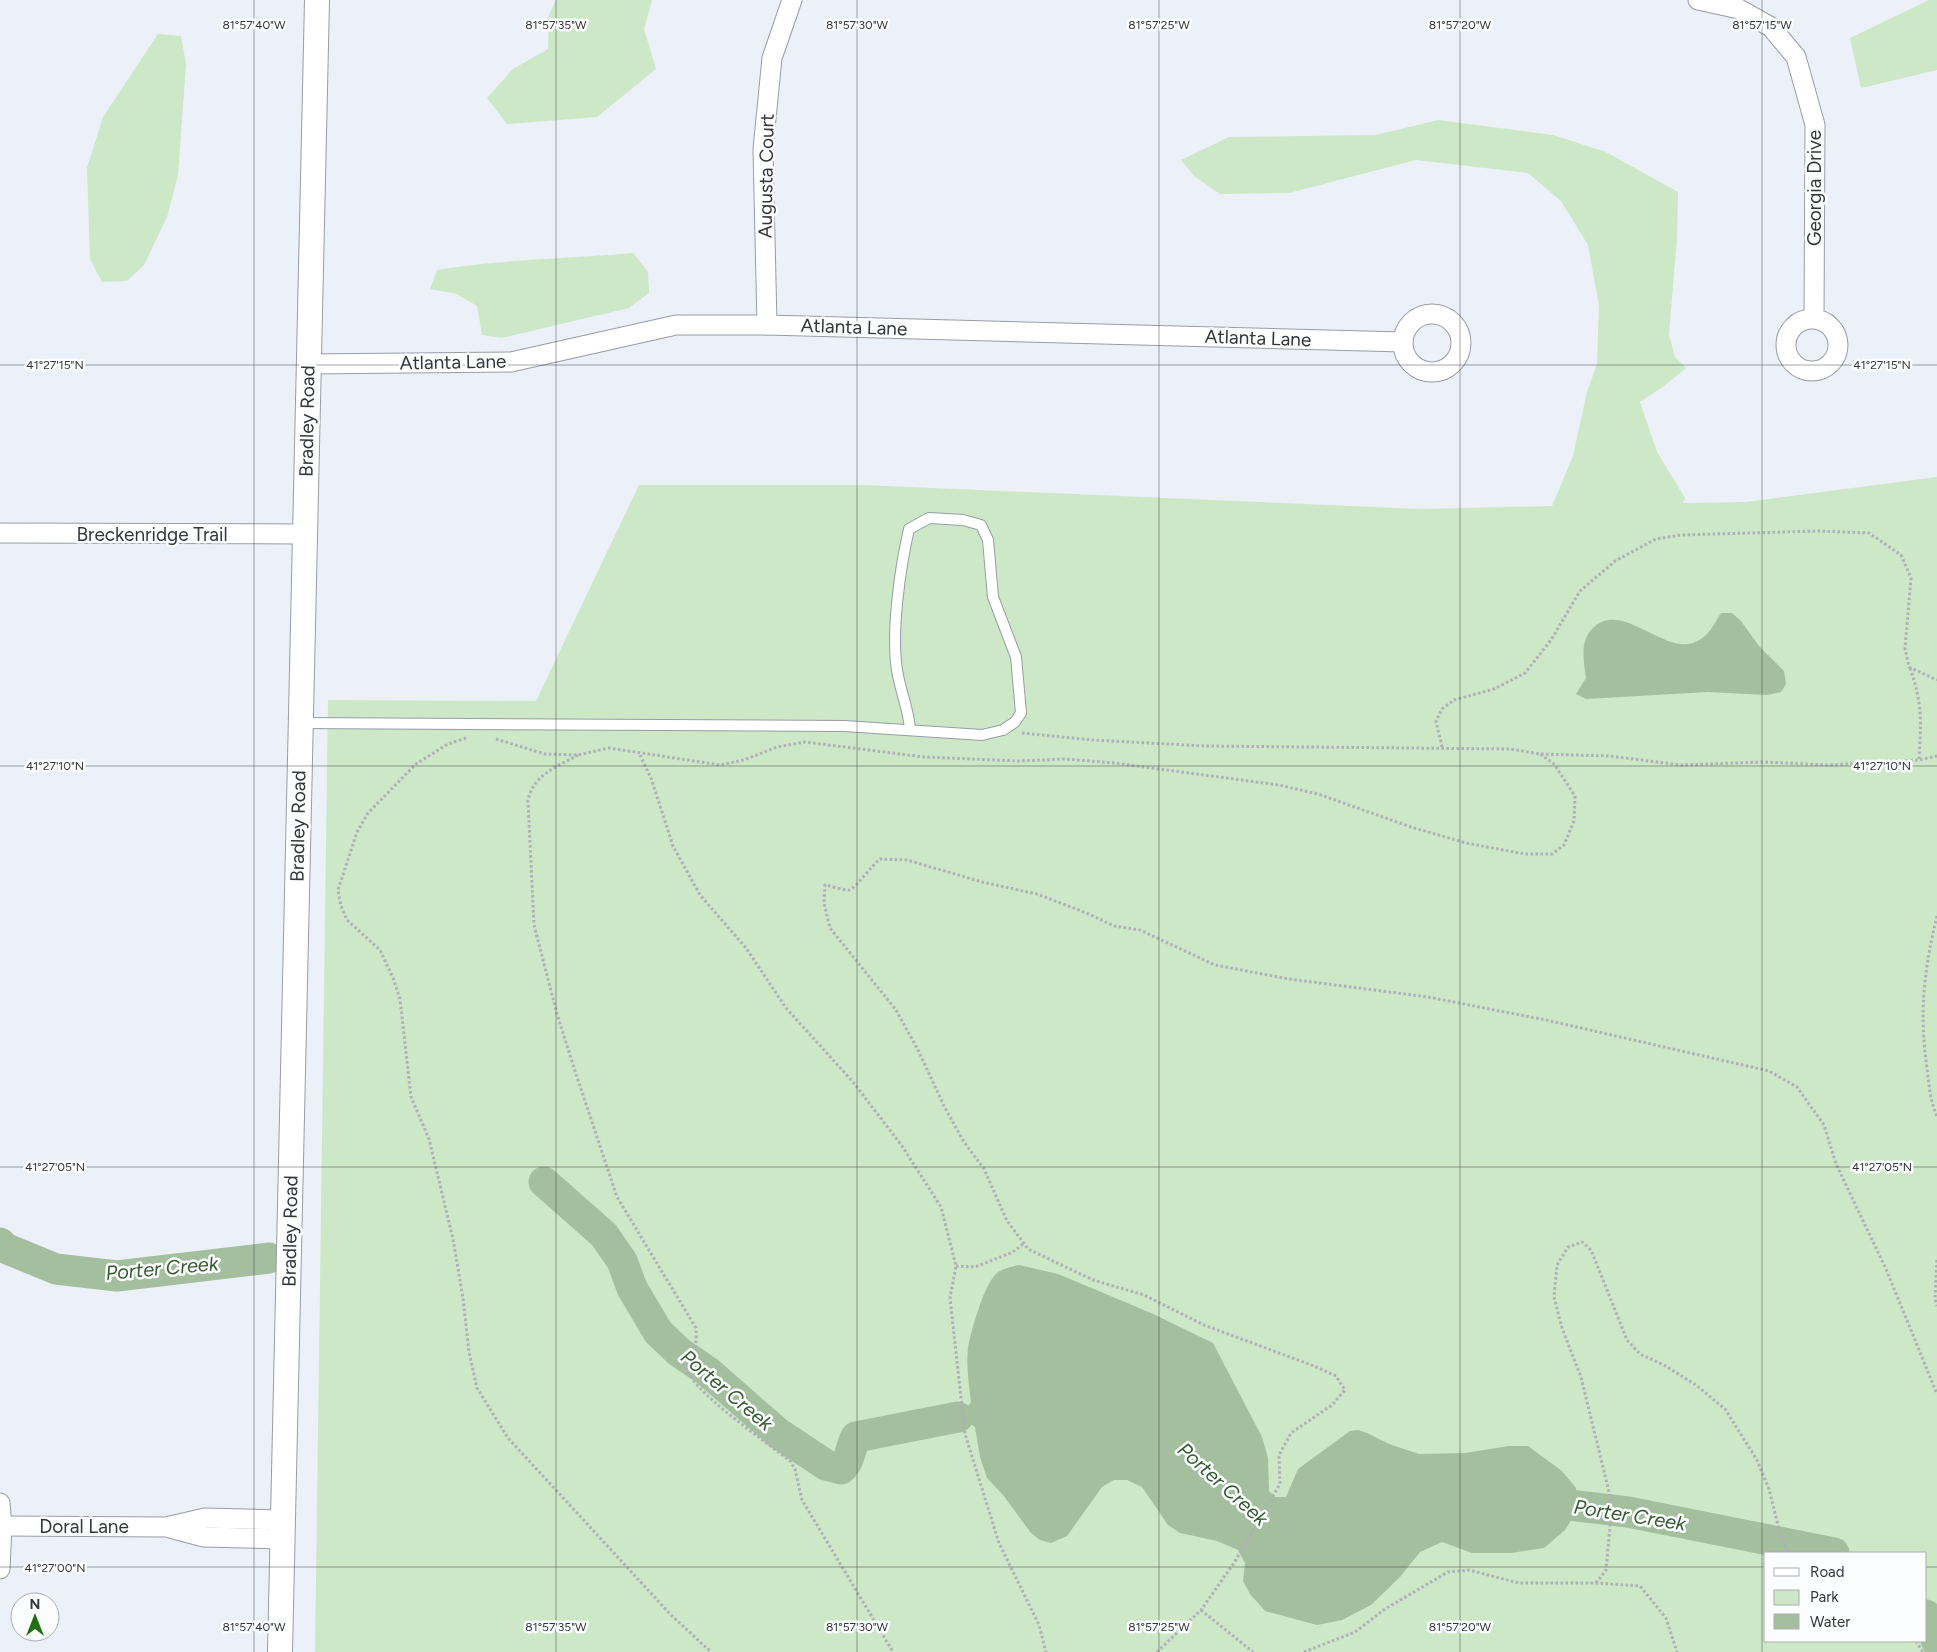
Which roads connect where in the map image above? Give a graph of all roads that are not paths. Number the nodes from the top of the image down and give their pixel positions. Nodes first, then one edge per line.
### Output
1 (317, 0) edge
2 (792, 0) edge
3 (1698, 0) edge
4 (1814, 318) dead end
5 (768, 325) junction
6 (1403, 342) dead end
7 (309, 364) junction
8 (0, 533) edge
9 (305, 534) junction
10 (301, 723) junction
11 (910, 730) junction
12 (0, 1503) edge
13 (2, 1526) junction
14 (284, 1529) junction
15 (0, 1569) edge
16 (280, 1652) edge

1 - 7 street, Bradley Road
2 - 5 street, Augusta Court
3 - 4 street, Georgia Drive
5 - 6 street, Atlanta Lane
5 - 7 street, Atlanta Lane
7 - 9 street, Bradley Road
8 - 9 street, Breckenridge Trail
9 - 10 street, Bradley Road
10 - 11 lane
10 - 14 street, Bradley Road
11 - 11 lane
12 - 13 street
13 - 14 street, Doral Lane
13 - 15 street
14 - 16 street, Bradley Road

